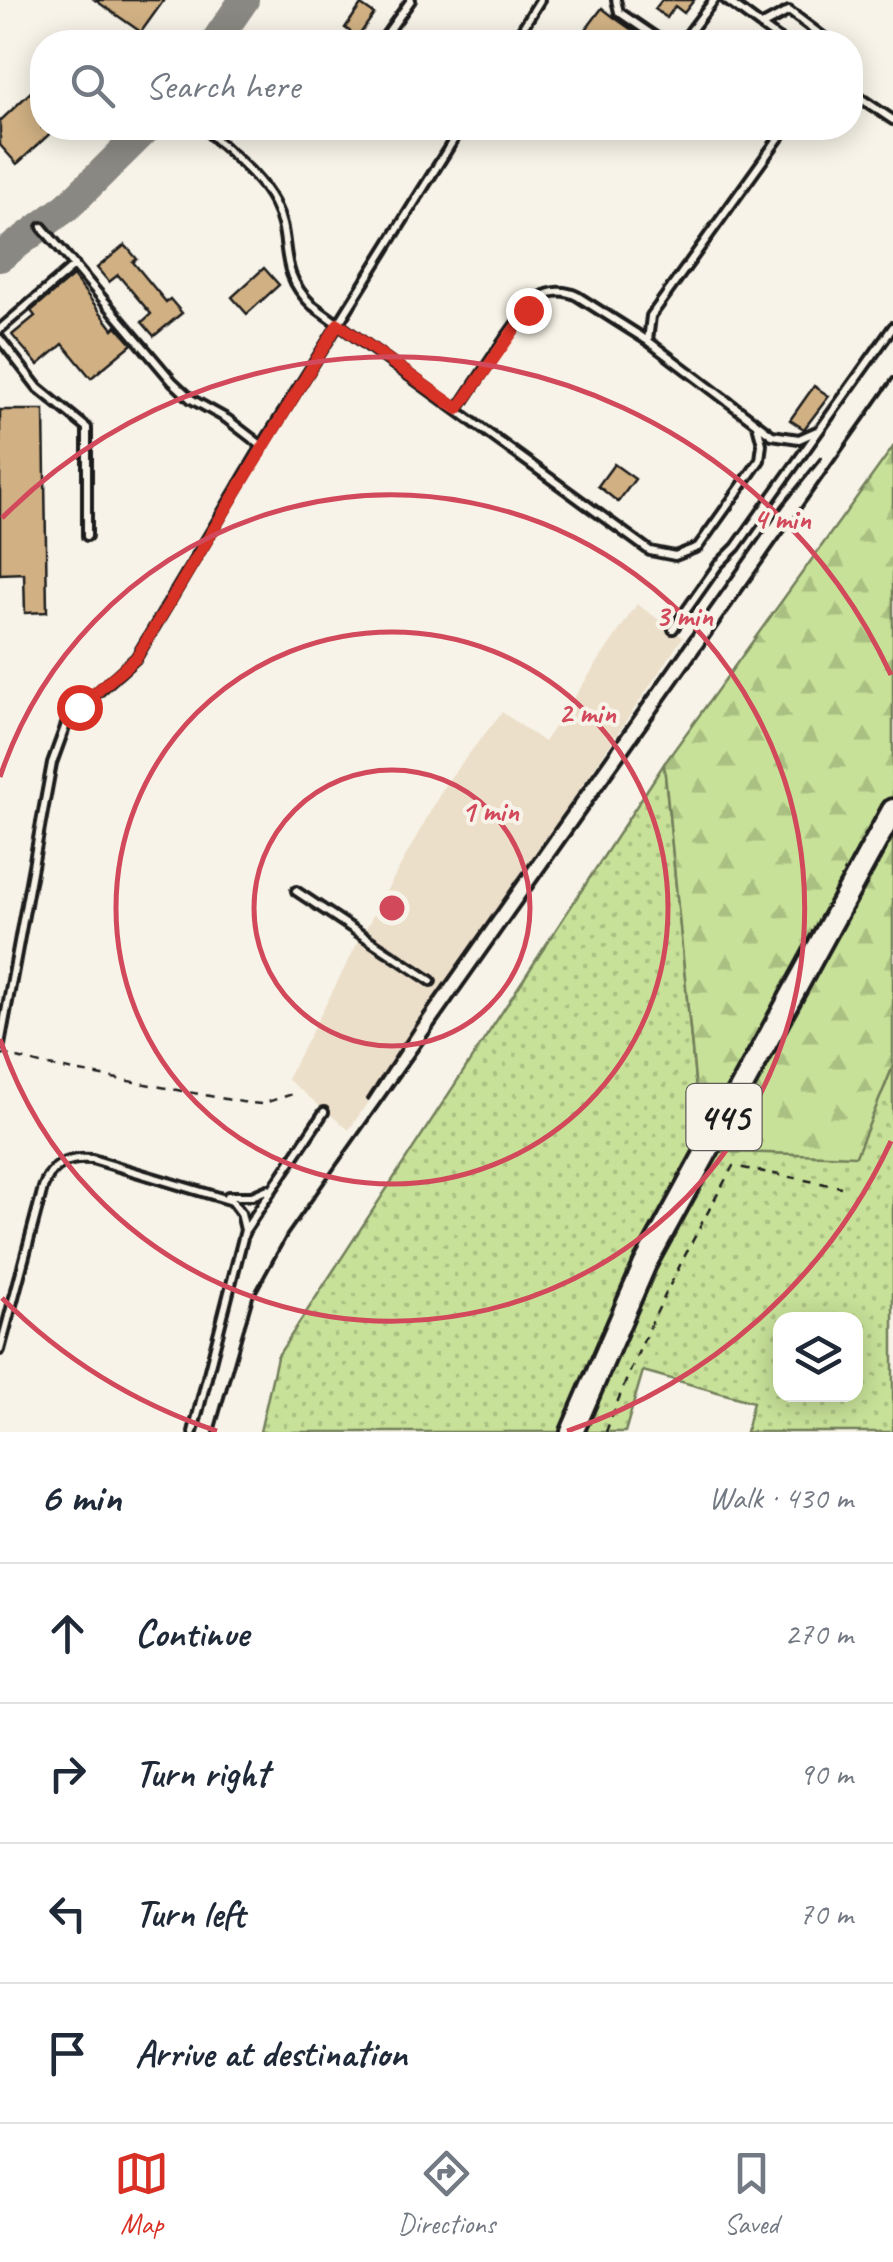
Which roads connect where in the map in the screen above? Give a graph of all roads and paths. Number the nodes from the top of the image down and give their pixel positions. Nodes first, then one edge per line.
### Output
1 (411, 0) edge
2 (540, 0) edge
3 (616, 0) edge
4 (714, 0) edge
5 (727, 0) edge
6 (760, 26) junction
7 (390, 30) edge
8 (521, 30) edge
9 (645, 30) edge
10 (692, 30) edge
11 (766, 30) edge
12 (814, 30) edge
13 (863, 100) edge
14 (893, 120) edge
15 (216, 140) edge
16 (453, 140) edge
17 (777, 140) edge
18 (42, 226) dead end
19 (75, 264) junction
20 (338, 324) junction
21 (893, 326) edge
22 (0, 329) edge
23 (0, 340) edge
24 (648, 342) junction
25 (458, 409) junction
26 (757, 425) junction
27 (817, 432) junction
28 (262, 446) junction
29 (87, 536) dead end
30 (673, 629) dead end
31 (893, 810) edge
32 (296, 891) dead end
33 (430, 981) dead end
34 (0, 1045) edge
35 (0, 1054) edge
36 (299, 1092) dead end
37 (324, 1112) dead end
38 (273, 1185) junction
39 (841, 1186) dead end
40 (216, 1195) junction
41 (245, 1230) junction
42 (0, 1350) edge
43 (193, 1432) edge
44 (572, 1432) edge
45 (606, 1432) edge

1 - 7 lane
2 - 8 lane
3 - 9 lane
4 - 10 lane
5 - 6 lane
6 - 11 lane
6 - 12 lane
13 - 14 lane
15 - 20 lane
16 - 20 lane
17 - 24 lane
18 - 19 lane
19 - 22 lane
19 - 28 lane
20 - 25 lane
20 - 28 lane
21 - 27 lane
23 - 29 lane
24 - 25 lane
24 - 26 lane
25 - 26 lane
26 - 27 lane
27 - 30 lane
28 - 34 lane
31 - 44 main road, 445
32 - 33 lane
35 - 36 path
37 - 38 lane
38 - 40 lane
38 - 41 lane
39 - 45 path
40 - 41 lane
40 - 42 lane
41 - 43 lane

